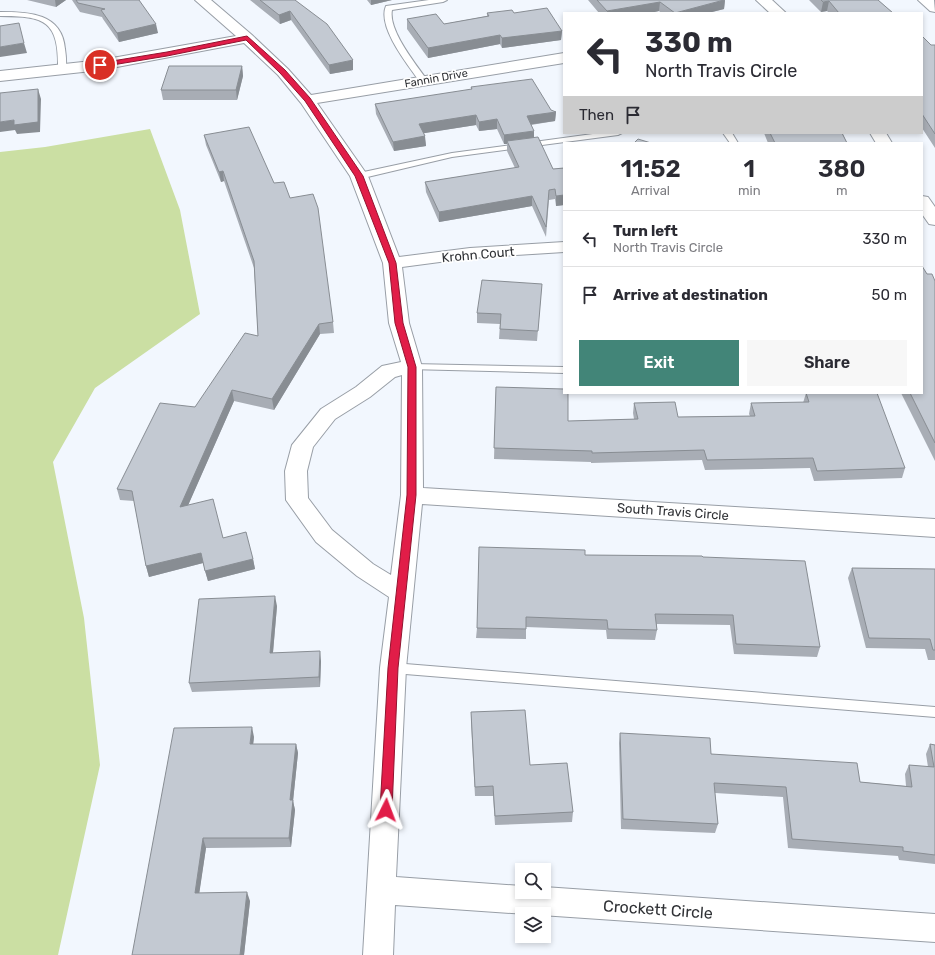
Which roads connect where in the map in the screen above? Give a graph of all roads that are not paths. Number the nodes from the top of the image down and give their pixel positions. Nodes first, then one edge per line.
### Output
1 (202, 0) edge
2 (443, 0) edge
3 (763, 0) edge
4 (925, 0) edge
5 (935, 8) edge
6 (778, 12) edge
7 (0, 14) edge
8 (247, 38) junction
9 (563, 58) edge
10 (62, 69) junction
11 (0, 76) edge
12 (423, 80) junction
13 (307, 100) junction
14 (610, 134) edge
15 (359, 176) junction
16 (923, 202) edge
17 (935, 220) edge
18 (563, 247) edge
19 (392, 263) junction
20 (412, 367) junction
21 (563, 370) edge
22 (412, 495) junction
23 (935, 528) edge
24 (402, 593) junction
25 (393, 668) junction
26 (935, 712) edge
27 (382, 890) junction
28 (935, 928) edge
29 (378, 955) edge

1 - 8 street
2 - 12 lane
3 - 6 street
4 - 5 street
7 - 10 lane
8 - 10 street
8 - 13 street
9 - 12 street, Fannin Drive
10 - 11 street
12 - 13 street, Fannin Drive
13 - 15 street
14 - 15 lane
15 - 19 street
16 - 17 street
18 - 19 street, Krohn Court
19 - 20 street
20 - 21 lane
20 - 22 street
20 - 24 street
22 - 23 street, South Travis Circle
22 - 24 street
24 - 25 street
25 - 26 lane
25 - 27 street
27 - 28 street, Crockett Circle
27 - 29 street

